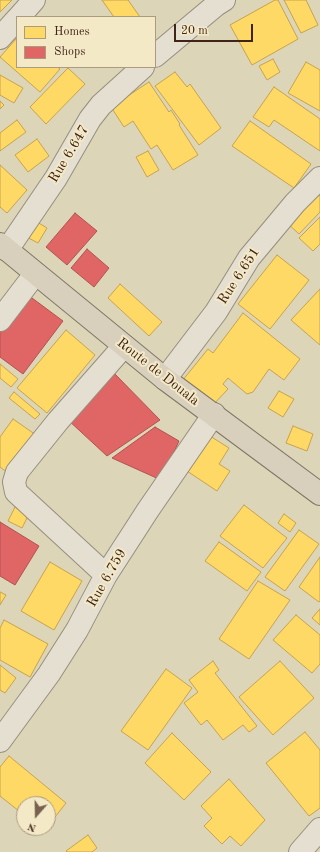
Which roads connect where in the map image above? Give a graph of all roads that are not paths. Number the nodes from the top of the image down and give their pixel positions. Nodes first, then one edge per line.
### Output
1 (34, 0) edge
2 (224, 0) edge
3 (20, 16) edge
4 (16, 20) edge
5 (0, 38) edge
6 (156, 55) edge
7 (142, 68) edge
8 (320, 178) edge
9 (4, 247) edge
10 (35, 274) junction
11 (0, 320) edge
12 (124, 346) junction
13 (165, 379) junction
14 (214, 414) junction
15 (320, 494) edge
16 (106, 575) junction
17 (0, 741) edge
18 (320, 829) edge
19 (305, 850) edge

1 - 3 street
2 - 6 street
4 - 5 street
7 - 9 street, Rue 6.647
8 - 13 street, Rue 6.651
9 - 10 highway, Route de Douala
10 - 11 street
10 - 12 highway, Route de Douala
12 - 13 highway, Route de Douala
12 - 16 street
13 - 14 highway, Route de Douala
14 - 15 highway, Route de Douala
14 - 16 street, Rue 6.759
16 - 17 street, Rue 6.759
18 - 19 street

